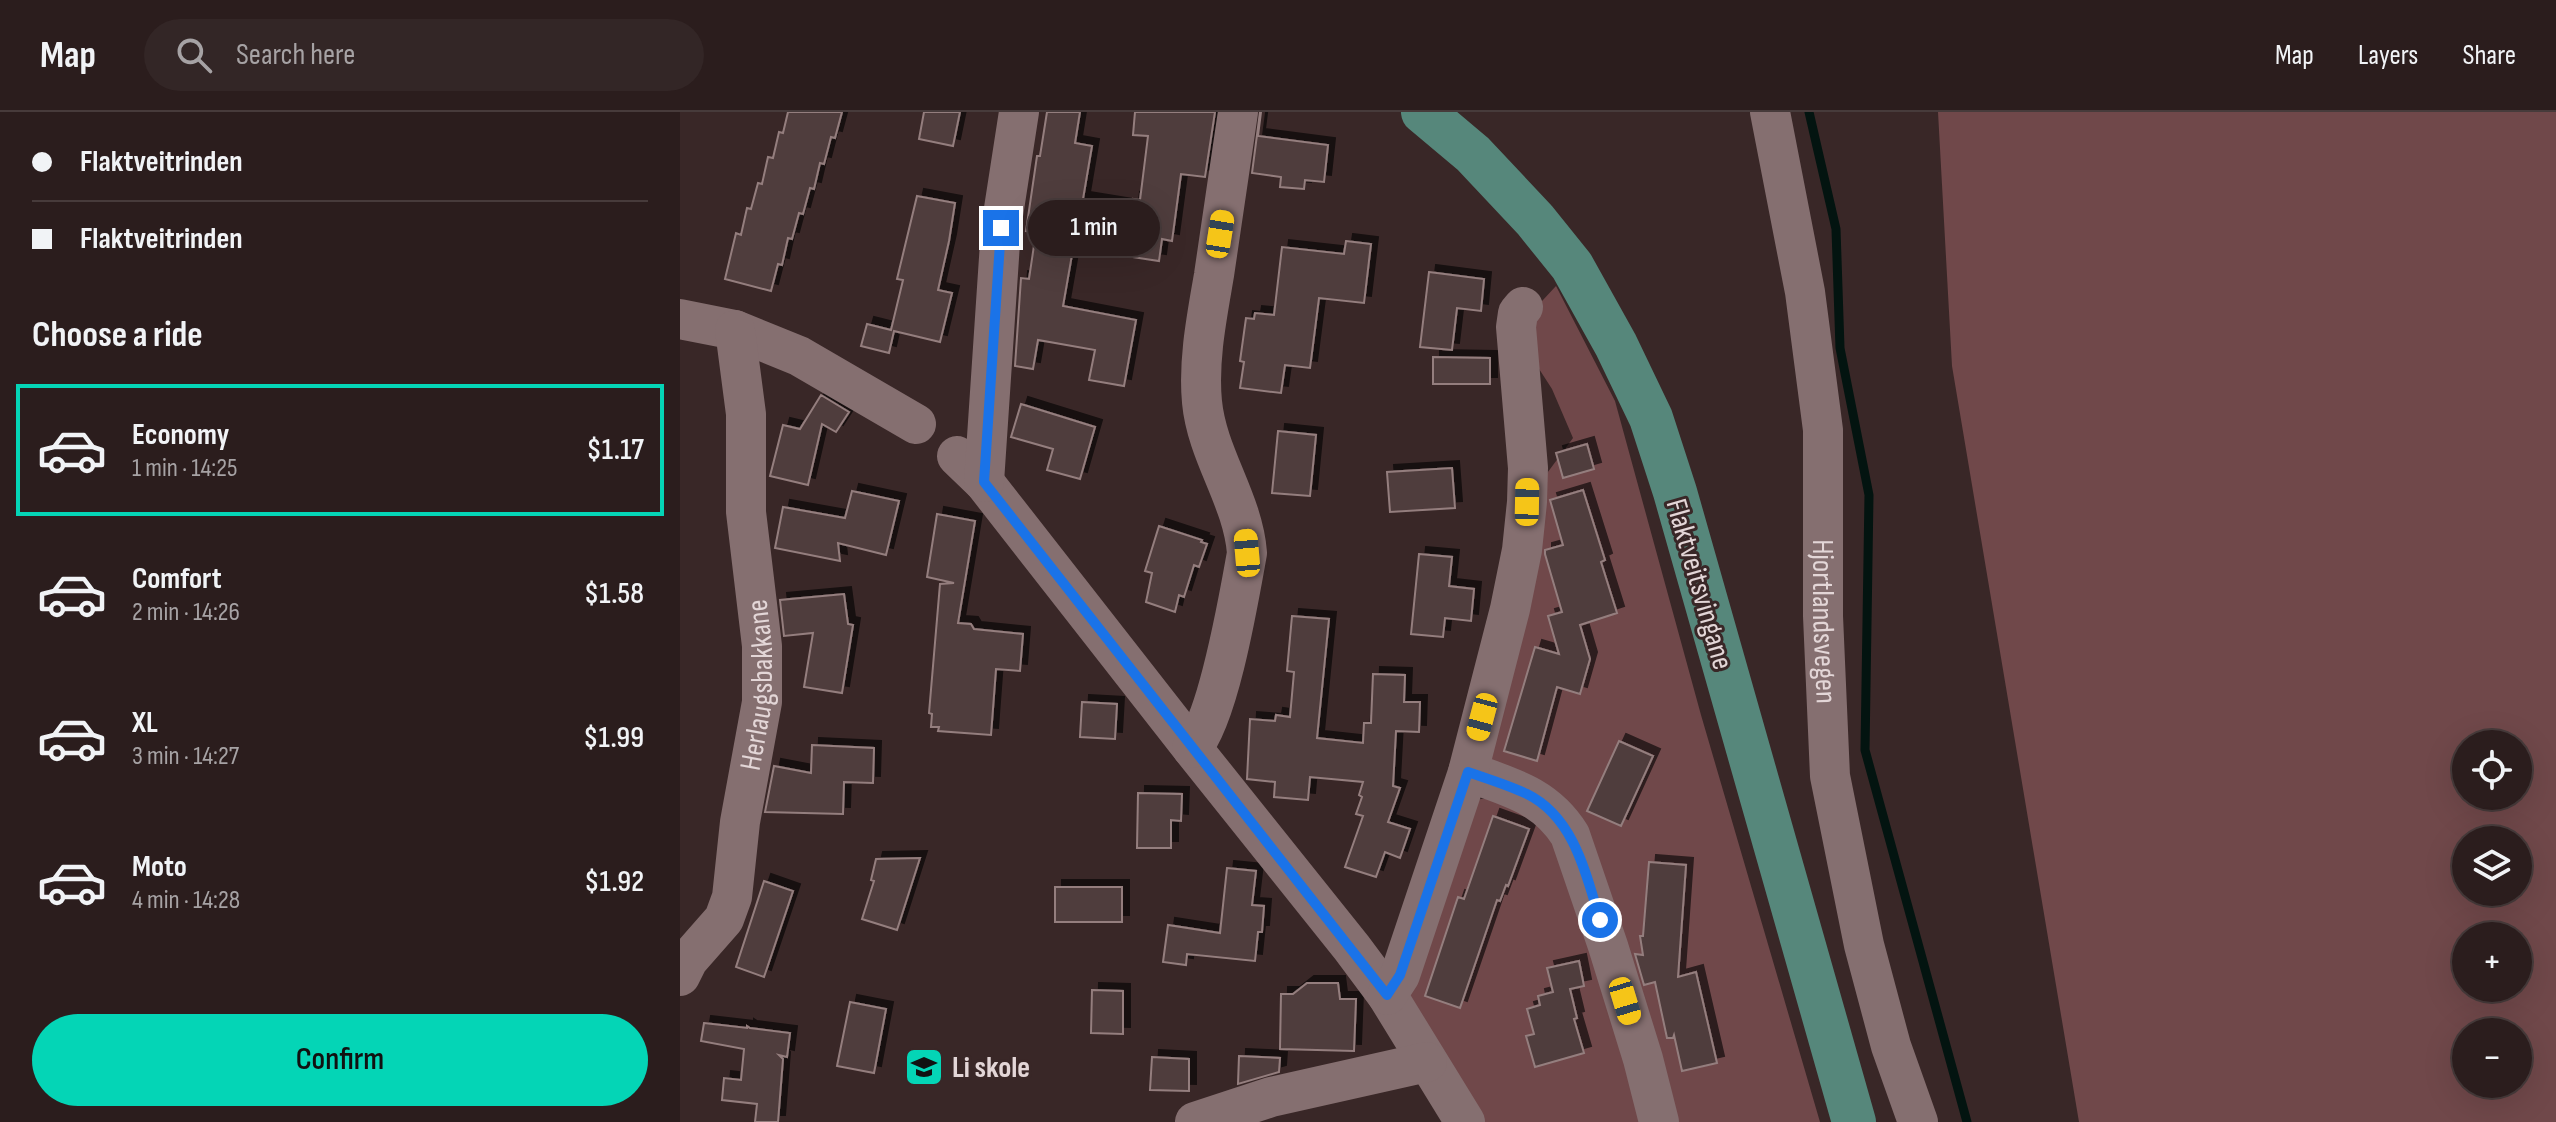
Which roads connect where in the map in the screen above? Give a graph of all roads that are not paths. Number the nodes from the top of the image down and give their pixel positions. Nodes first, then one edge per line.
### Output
1 (1019, 112) edge
2 (1238, 112) edge
3 (1423, 112) edge
4 (1770, 112) edge
5 (1523, 307) dead end
6 (680, 319) edge
7 (735, 330) junction
8 (916, 424) dead end
9 (1192, 748) junction
10 (1468, 772) junction
11 (680, 976) edge
12 (1387, 995) junction
13 (1427, 1062) junction
14 (1195, 1122) edge
15 (1465, 1122) edge
16 (1659, 1122) edge
17 (1854, 1122) edge
18 (1918, 1122) edge

1 - 9 street
2 - 9 street
3 - 17 main road, Flaktveitsvingane
4 - 18 street, Hjortlandsvegen
5 - 10 street
6 - 7 street
7 - 8 street
7 - 11 street, Herlaugsbakkane
9 - 12 street
10 - 12 street
10 - 16 street
12 - 13 street
13 - 14 street
13 - 15 street

